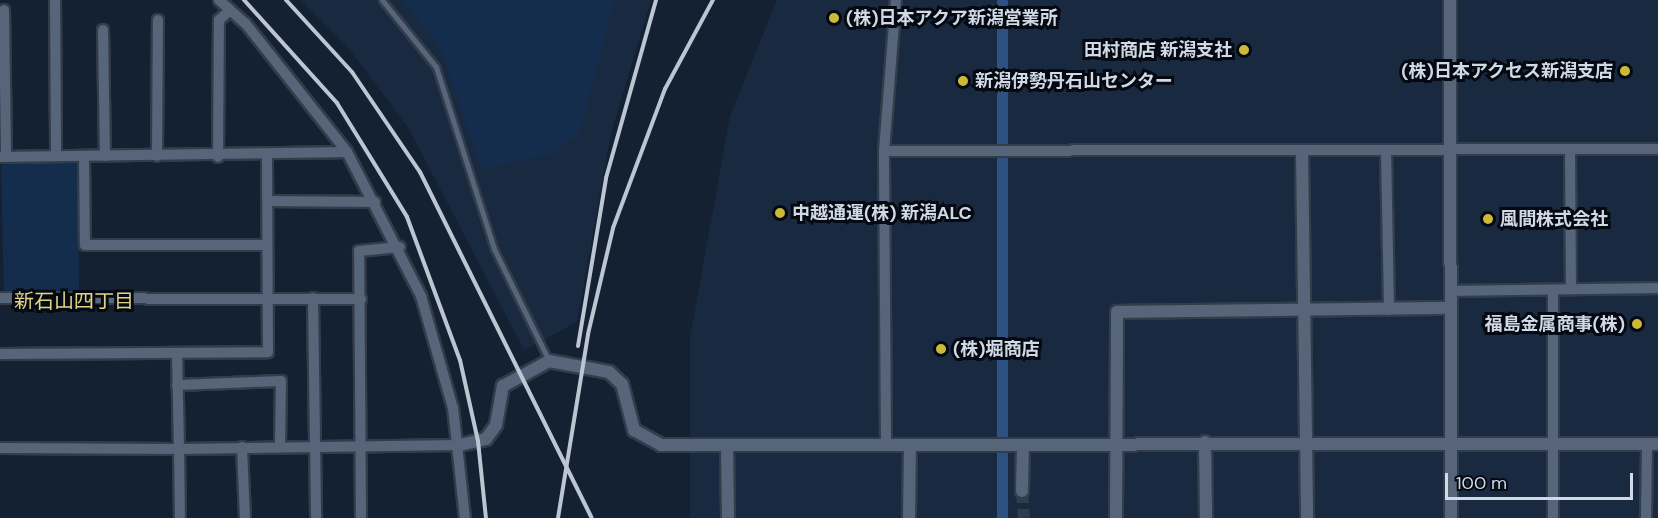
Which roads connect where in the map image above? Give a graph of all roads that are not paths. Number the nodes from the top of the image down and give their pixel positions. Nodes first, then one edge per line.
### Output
1 (55, 0) edge
2 (219, 0) edge
3 (382, 0) edge
4 (896, 0) edge
5 (1450, 0) edge
6 (4, 10) dead end
7 (230, 10) junction
8 (158, 20) dead end
9 (103, 30) dead end
10 (1658, 149) edge
11 (1386, 150) junction
12 (1449, 150) junction
13 (1570, 150) junction
14 (884, 151) junction
15 (1302, 151) junction
16 (347, 152) junction
17 (56, 156) junction
18 (84, 156) junction
19 (105, 156) junction
20 (157, 156) junction
21 (267, 156) junction
22 (3, 157) edge
23 (218, 157) junction
24 (268, 201) junction
25 (375, 202) junction
26 (267, 245) junction
27 (400, 247) junction
28 (1658, 288) edge
29 (1553, 290) junction
30 (1571, 290) junction
31 (1450, 291) junction
32 (0, 298) edge
33 (268, 298) junction
34 (313, 298) junction
35 (361, 299) junction
36 (1450, 308) junction
37 (1389, 310) junction
38 (1306, 311) junction
39 (177, 352) junction
40 (0, 354) edge
41 (549, 360) junction
42 (177, 386) junction
43 (1450, 441) junction
44 (1205, 442) junction
45 (1553, 442) junction
46 (1306, 443) junction
47 (1652, 443) edge
48 (1116, 444) junction
49 (362, 445) junction
50 (460, 445) junction
51 (727, 445) junction
52 (886, 445) junction
53 (910, 445) junction
54 (1023, 445) junction
55 (315, 446) junction
56 (242, 447) junction
57 (280, 447) junction
58 (0, 448) edge
59 (179, 449) junction
60 (1022, 491) tunnel mouth
61 (180, 518) edge
62 (245, 518) edge
63 (316, 518) edge
64 (361, 518) edge
65 (465, 518) edge
66 (728, 518) edge
67 (909, 518) edge
68 (1116, 518) edge
69 (1206, 518) edge
70 (1306, 518) edge
71 (1451, 518) edge
72 (1553, 518) edge
73 (1646, 518) edge

1 - 17 street
2 - 7 street
3 - 41 lane
4 - 14 street
5 - 12 street
6 - 22 street
7 - 16 street
7 - 23 street
8 - 20 street
9 - 19 street
10 - 13 street
11 - 12 street
11 - 15 street
11 - 37 street
12 - 13 street
12 - 31 street
13 - 30 street
14 - 15 street
14 - 52 street
15 - 38 street
16 - 21 street
16 - 25 street
17 - 18 street
17 - 22 street
18 - 19 street
18 - 26 street
19 - 20 street
20 - 23 street
21 - 23 street
21 - 24 street
24 - 25 street
24 - 26 street
25 - 27 street
26 - 33 street
27 - 35 street
27 - 50 street
28 - 30 street
29 - 30 street
29 - 31 street
29 - 45 street
31 - 36 street
32 - 33 street
33 - 34 street
33 - 39 street
34 - 35 street
34 - 55 street
35 - 49 street
36 - 37 street
36 - 43 street
37 - 38 street
38 - 46 street
38 - 48 street
39 - 40 street
39 - 42 street
41 - 50 street
41 - 51 street
42 - 57 street
42 - 59 street
43 - 45 street
43 - 46 street
43 - 71 street
44 - 46 street
44 - 48 street
44 - 69 street
45 - 47 street
45 - 72 street
46 - 70 street
47 - 73 street
48 - 54 street
48 - 68 street
49 - 50 street
49 - 55 street
49 - 64 street
50 - 65 street
51 - 52 street
51 - 66 street
52 - 53 street
53 - 54 street
53 - 67 street
54 - 60 street
55 - 57 street
55 - 63 street
56 - 57 street
56 - 59 street
56 - 62 street
58 - 59 street
59 - 61 street

